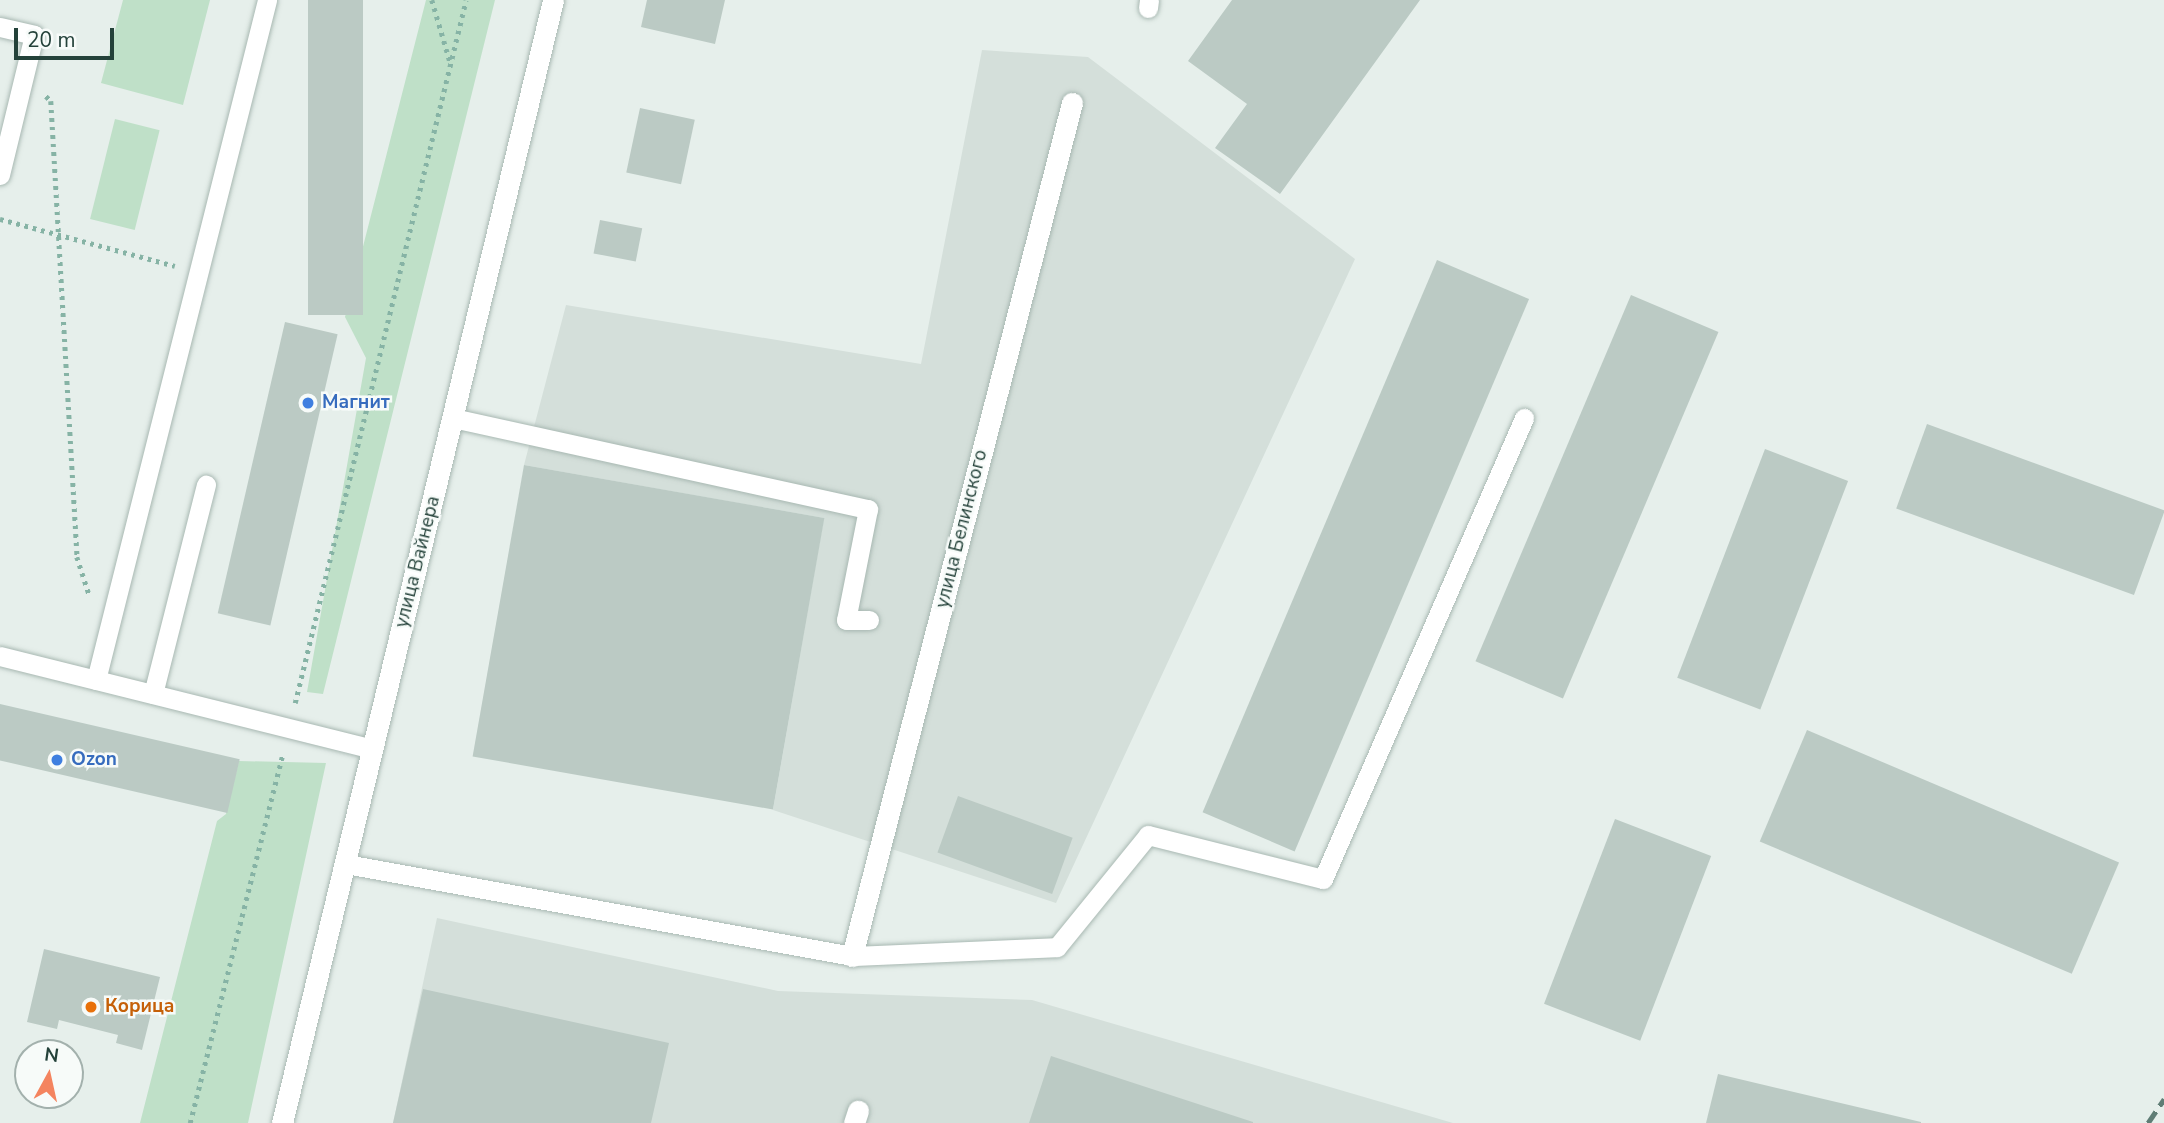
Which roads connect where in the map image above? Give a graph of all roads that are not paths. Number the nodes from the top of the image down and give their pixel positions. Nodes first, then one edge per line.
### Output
1 (267, 0) edge
2 (554, 0) edge
3 (0, 27) edge
4 (1072, 103) dead end
5 (0, 175) edge
6 (453, 418) junction
7 (1524, 418) dead end
8 (206, 485) dead end
9 (869, 620) dead end
10 (0, 656) edge
11 (96, 680) junction
12 (153, 694) junction
13 (373, 749) junction
14 (346, 864) junction
15 (852, 956) junction
16 (282, 1123) edge

1 - 11 lane
2 - 6 main road, улица Вайнера
3 - 5 lane
4 - 15 main road, улица Белинского
6 - 9 lane
6 - 13 main road, улица Вайнера
7 - 15 lane
8 - 12 lane
10 - 11 lane
11 - 12 lane
12 - 13 lane
13 - 14 main road, улица Вайнера
14 - 15 lane
14 - 16 main road, улица Вайнера

